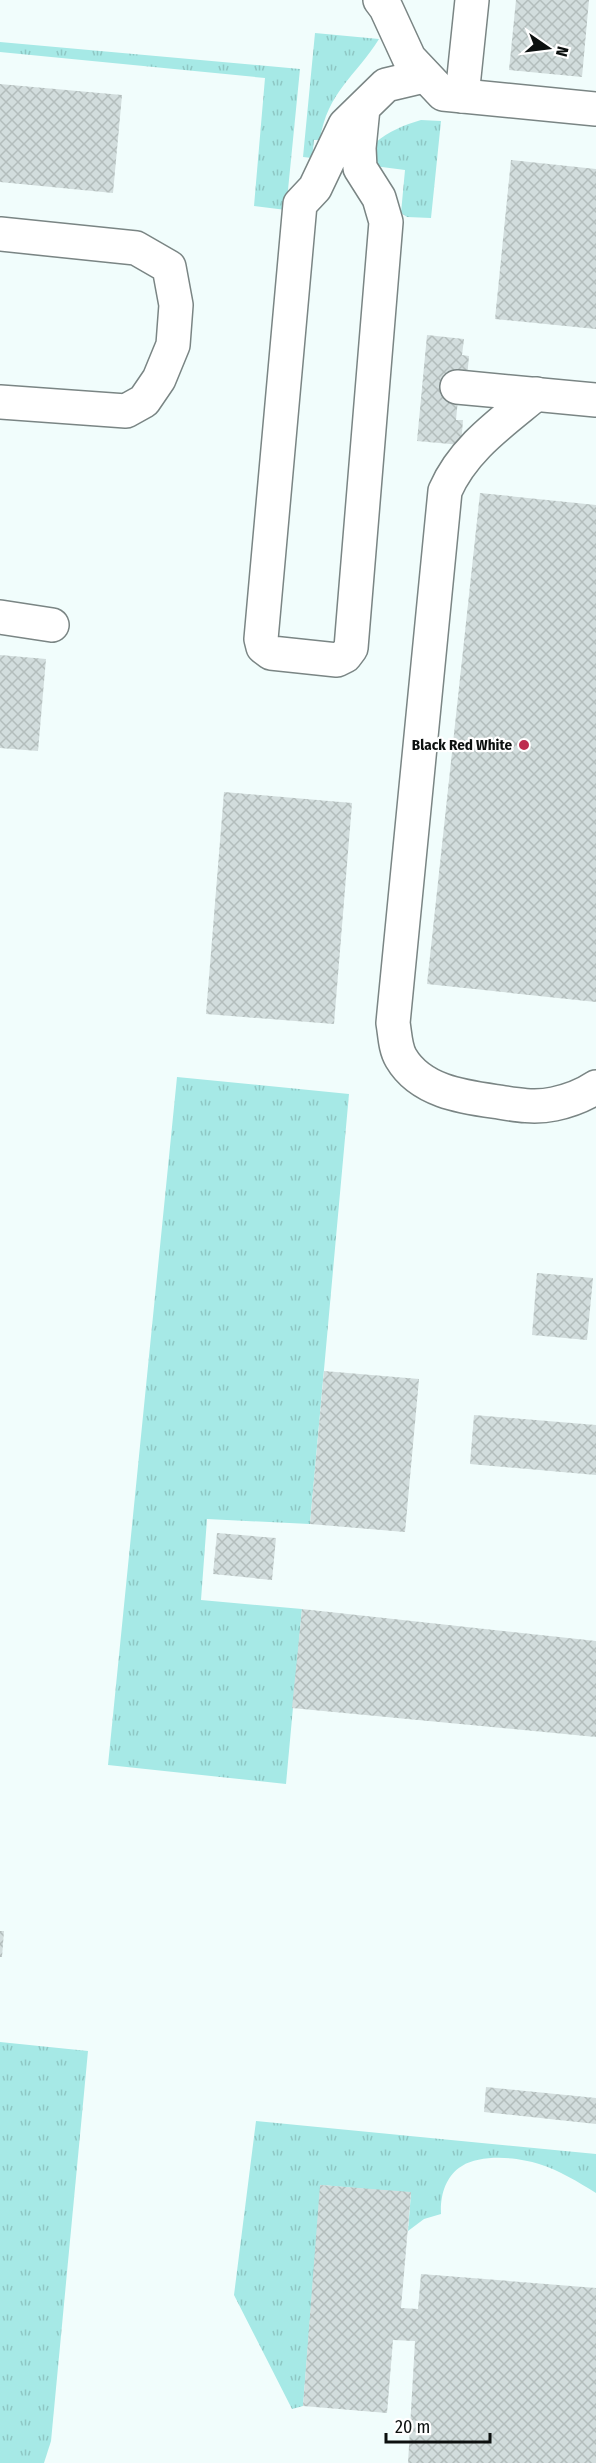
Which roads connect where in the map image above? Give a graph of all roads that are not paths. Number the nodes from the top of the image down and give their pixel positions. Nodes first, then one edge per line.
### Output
1 (380, 0) edge
2 (472, 0) edge
3 (424, 76) junction
4 (462, 96) junction
5 (363, 108) junction
6 (596, 109) edge
7 (0, 234) edge
8 (457, 387) dead end
9 (536, 394) junction
10 (596, 400) edge
11 (0, 402) edge
12 (0, 617) edge
13 (52, 625) dead end
14 (596, 1087) edge

1 - 3 street
2 - 4 street
3 - 4 street
3 - 5 street
4 - 6 street
5 - 5 street
7 - 11 street
8 - 9 street
9 - 10 street
9 - 14 street
12 - 13 street

